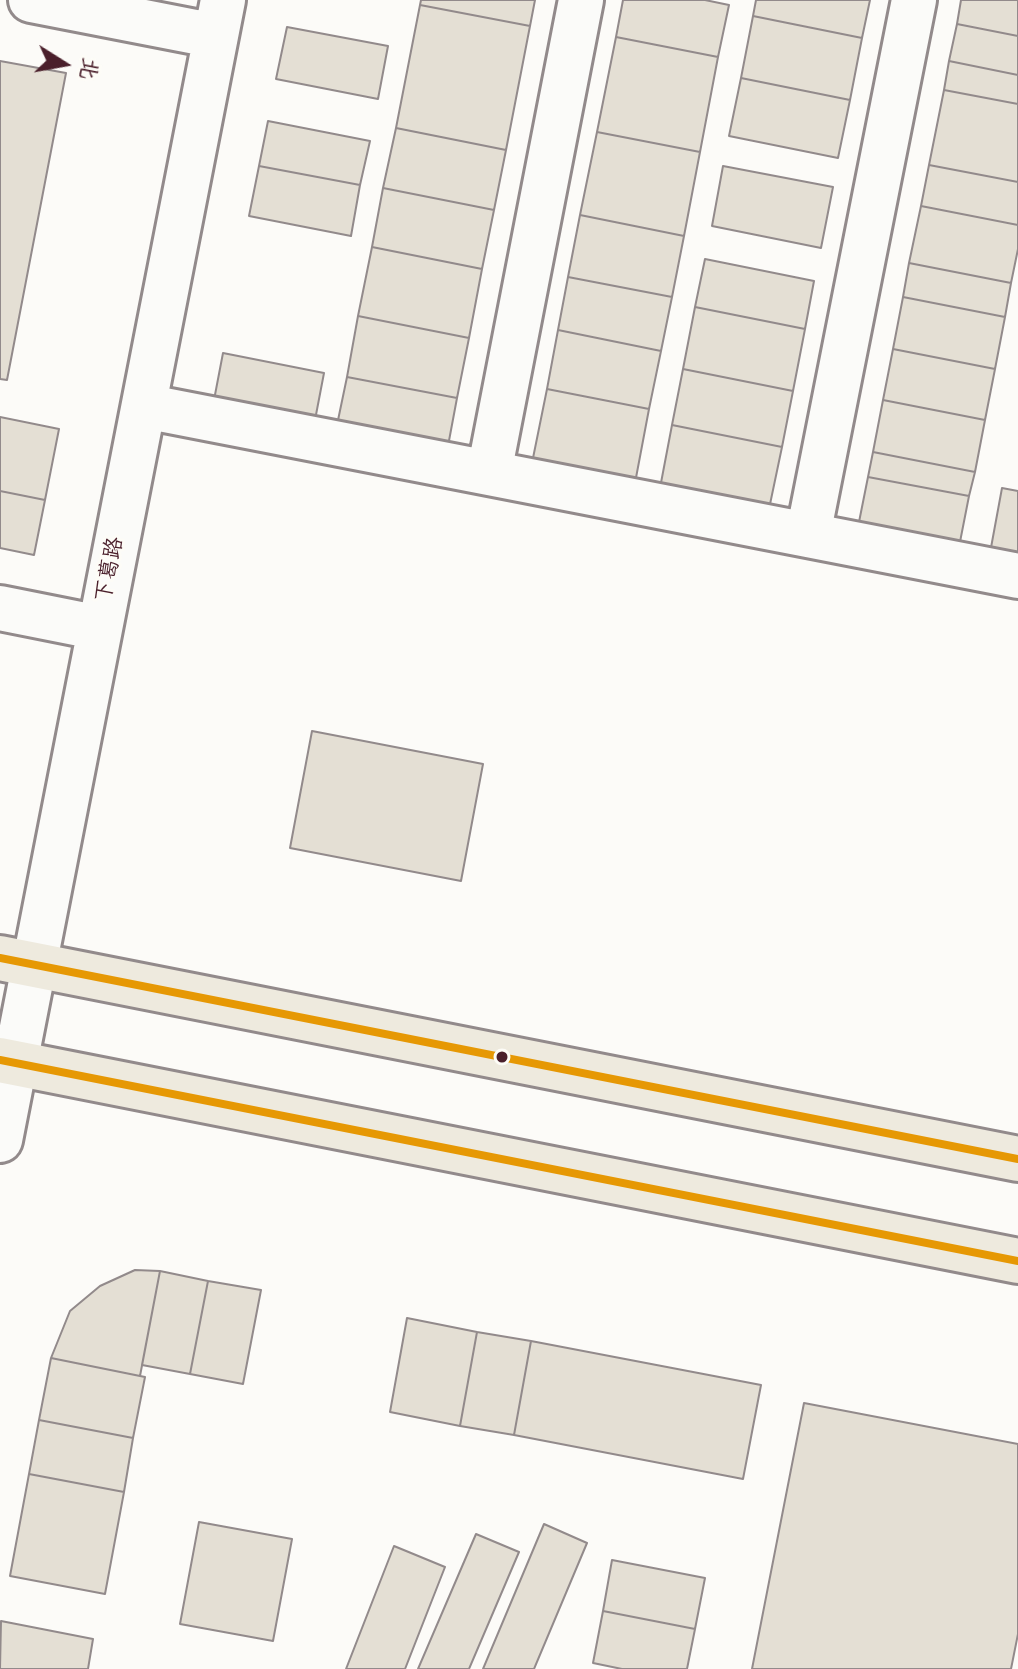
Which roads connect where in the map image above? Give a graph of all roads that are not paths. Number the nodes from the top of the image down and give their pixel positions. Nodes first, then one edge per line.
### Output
1 (31, 0) edge
2 (581, 0) edge
3 (914, 0) edge
4 (220, 18) edge
5 (144, 406) junction
6 (489, 473) junction
7 (808, 535) junction
8 (1018, 576) edge
9 (0, 608) edge
10 (100, 628) junction
11 (17, 962) edge
12 (8, 1062) edge
13 (0, 1140) edge
14 (1018, 1159) edge
15 (1018, 1261) edge

1 - 4 street
2 - 6 street
3 - 7 street
4 - 5 street, 下葛路
5 - 6 street
5 - 10 street, 下葛路
6 - 7 street
7 - 8 street
9 - 10 street
10 - 11 street, 下葛路
11 - 12 street, 下葛路
11 - 14 main road
12 - 13 street, 下葛路
12 - 15 main road

